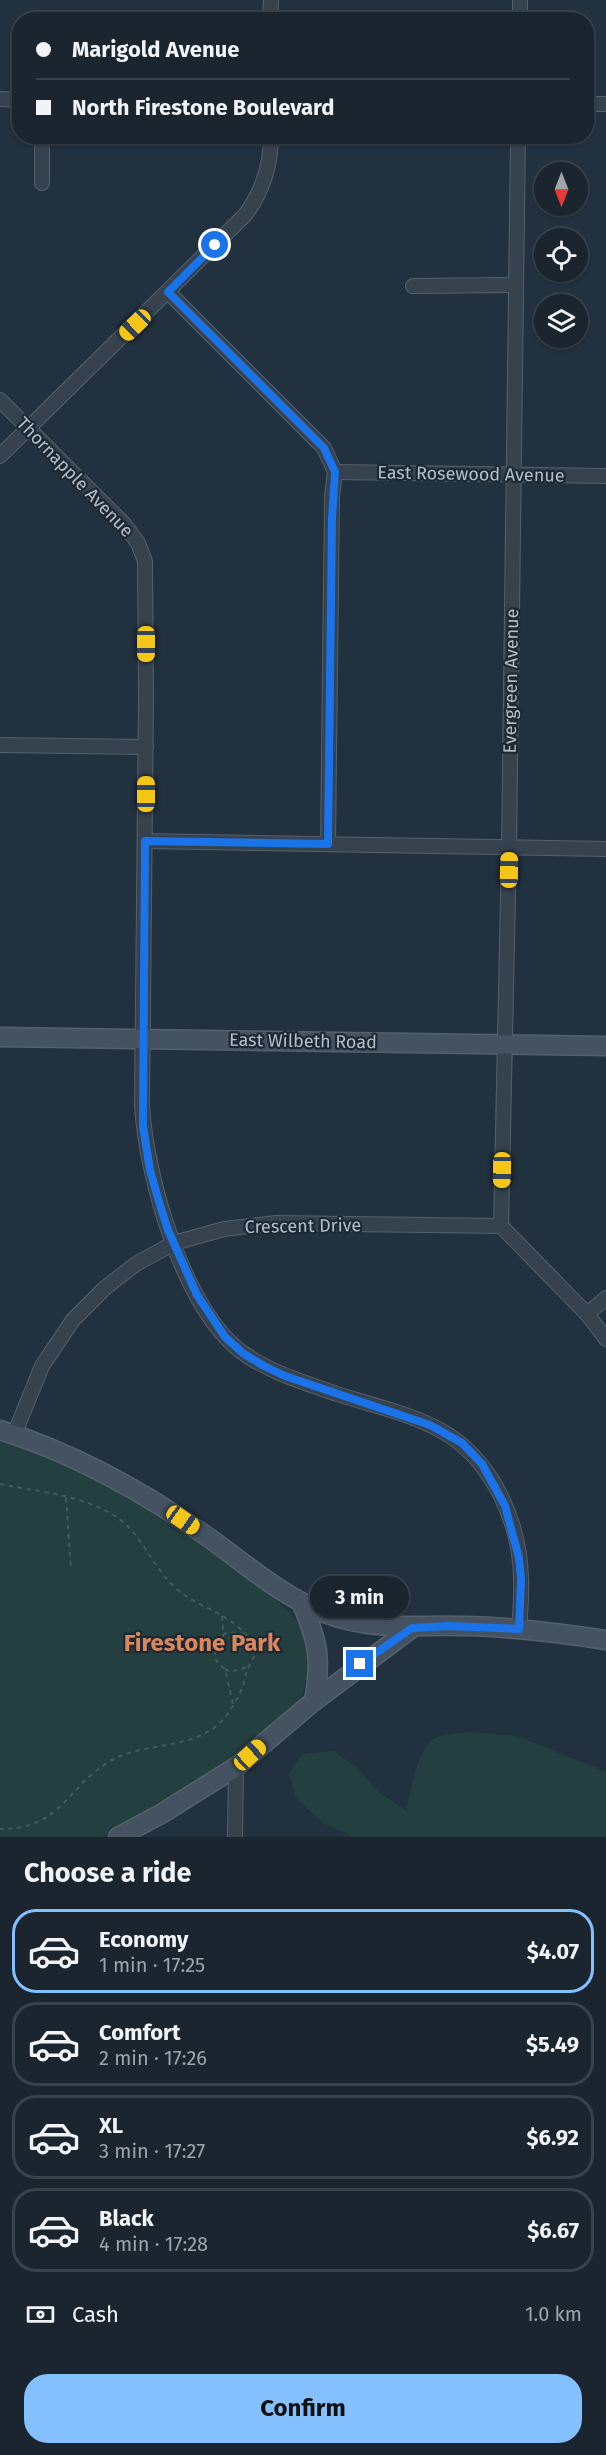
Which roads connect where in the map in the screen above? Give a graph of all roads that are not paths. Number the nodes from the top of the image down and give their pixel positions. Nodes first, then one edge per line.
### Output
1 (42, 144) edge
2 (270, 144) edge
3 (518, 144) edge
4 (42, 183) dead end
5 (516, 285) junction
6 (413, 286) dead end
7 (168, 292) junction
8 (0, 400) edge
9 (28, 428) junction
10 (0, 456) edge
11 (335, 472) junction
12 (514, 475) junction
13 (606, 476) edge
14 (0, 745) edge
15 (146, 747) junction
16 (145, 841) junction
17 (328, 844) junction
18 (509, 848) junction
19 (606, 849) edge
20 (0, 1037) edge
21 (142, 1038) junction
22 (505, 1044) junction
23 (606, 1046) edge
24 (501, 1226) junction
25 (174, 1243) junction
26 (606, 1298) edge
27 (587, 1314) junction
28 (606, 1339) edge
29 (7, 1433) edge
30 (301, 1602) junction
31 (412, 1628) junction
32 (519, 1629) junction
33 (606, 1640) edge
34 (314, 1701) junction
35 (236, 1767) junction
36 (118, 1837) edge
37 (235, 1837) edge

1 - 4 street
2 - 7 street
3 - 5 street, Evergreen Avenue
5 - 6 street
5 - 12 street, Evergreen Avenue
7 - 9 street
7 - 11 street
8 - 9 street, Thornapple Avenue
9 - 10 street
9 - 15 street, Thornapple Avenue
11 - 12 street, East Rosewood Avenue
11 - 17 street
12 - 13 street, East Rosewood Avenue
12 - 18 street, Evergreen Avenue
14 - 15 street
15 - 16 street, Thornapple Avenue
16 - 17 street
16 - 21 street, Thornapple Avenue
17 - 18 street
18 - 19 street
18 - 22 street, Evergreen Avenue
20 - 21 street, East Wilbeth Road
21 - 22 street, East Wilbeth Road
21 - 25 street, Thornapple Avenue
22 - 23 street, East Wilbeth Road
22 - 24 street, Evergreen Avenue
24 - 25 street, Crescent Drive
24 - 27 street
25 - 29 street, Crescent Drive
25 - 32 street, Thornapple Avenue
26 - 27 street
27 - 28 street
29 - 30 street
30 - 31 street
30 - 34 street
31 - 32 street
31 - 34 street
32 - 33 street
34 - 35 street
35 - 36 street
35 - 37 street

